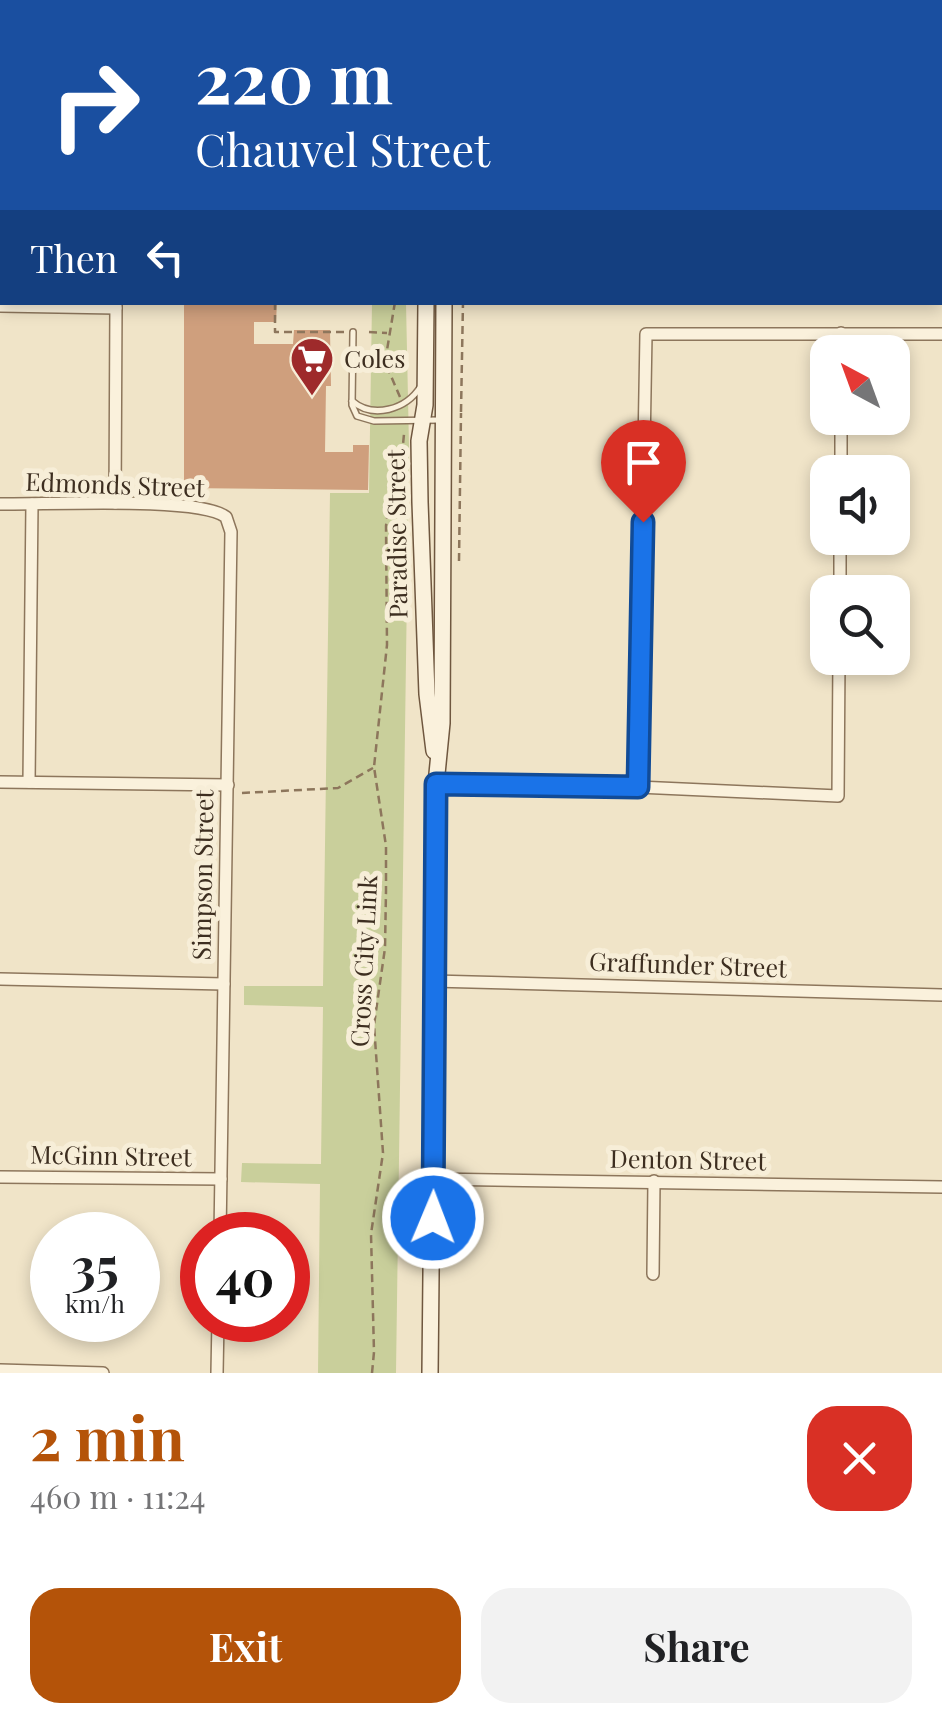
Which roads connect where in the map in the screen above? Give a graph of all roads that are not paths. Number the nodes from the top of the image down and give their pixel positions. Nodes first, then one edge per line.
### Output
1 (116, 305) edge
2 (426, 305) edge
3 (444, 305) edge
4 (0, 306) edge
5 (349, 332) road end
6 (842, 334) joint
7 (942, 334) edge
8 (425, 378) junction
9 (352, 401) junction
10 (453, 415) junction
11 (422, 420) junction
12 (0, 504) edge
13 (32, 504) junction
14 (115, 504) junction
15 (226, 517) joint
16 (839, 675) edge
17 (436, 765) junction
18 (0, 782) edge
19 (29, 782) junction
20 (436, 784) junction
21 (228, 786) junction
22 (638, 787) junction
23 (0, 979) edge
24 (433, 981) junction
25 (224, 984) junction
26 (942, 995) edge
27 (0, 1177) edge
28 (434, 1178) junction
29 (221, 1179) junction
30 (654, 1181) junction
31 (942, 1187) edge
32 (220, 1212) edge
33 (653, 1274) dead end
34 (218, 1342) edge
35 (0, 1370) edge
36 (21, 1372) edge
37 (103, 1373) edge
38 (217, 1373) edge
39 (430, 1373) edge

1 - 4 street
1 - 14 street
2 - 8 street, Paradise Street
3 - 10 street, Paradise Street
5 - 9 lane
6 - 7 street
6 - 22 street
8 - 9 lane
8 - 11 street, Paradise Street
9 - 11 lane
10 - 11 lane
10 - 17 street, Paradise Street
11 - 17 street, Paradise Street
12 - 13 street, Edmonds Street
13 - 14 street, Edmonds Street
13 - 19 street
14 - 15 street, Edmonds Street
15 - 21 street, Simpson Street
16 - 22 street
17 - 20 street, Paradise Street
18 - 19 street
19 - 21 street
20 - 22 street
20 - 24 street, Paradise Street
21 - 25 street, Simpson Street
23 - 25 street
24 - 26 street, Graffunder Street
24 - 28 street, Paradise Street
25 - 29 street, Simpson Street
27 - 29 street, McGinn Street
28 - 30 street, Denton Street
28 - 39 street, Paradise Street
29 - 32 street, Simpson Street
30 - 31 street, Denton Street
30 - 33 street
34 - 38 street
35 - 36 street
36 - 37 street

